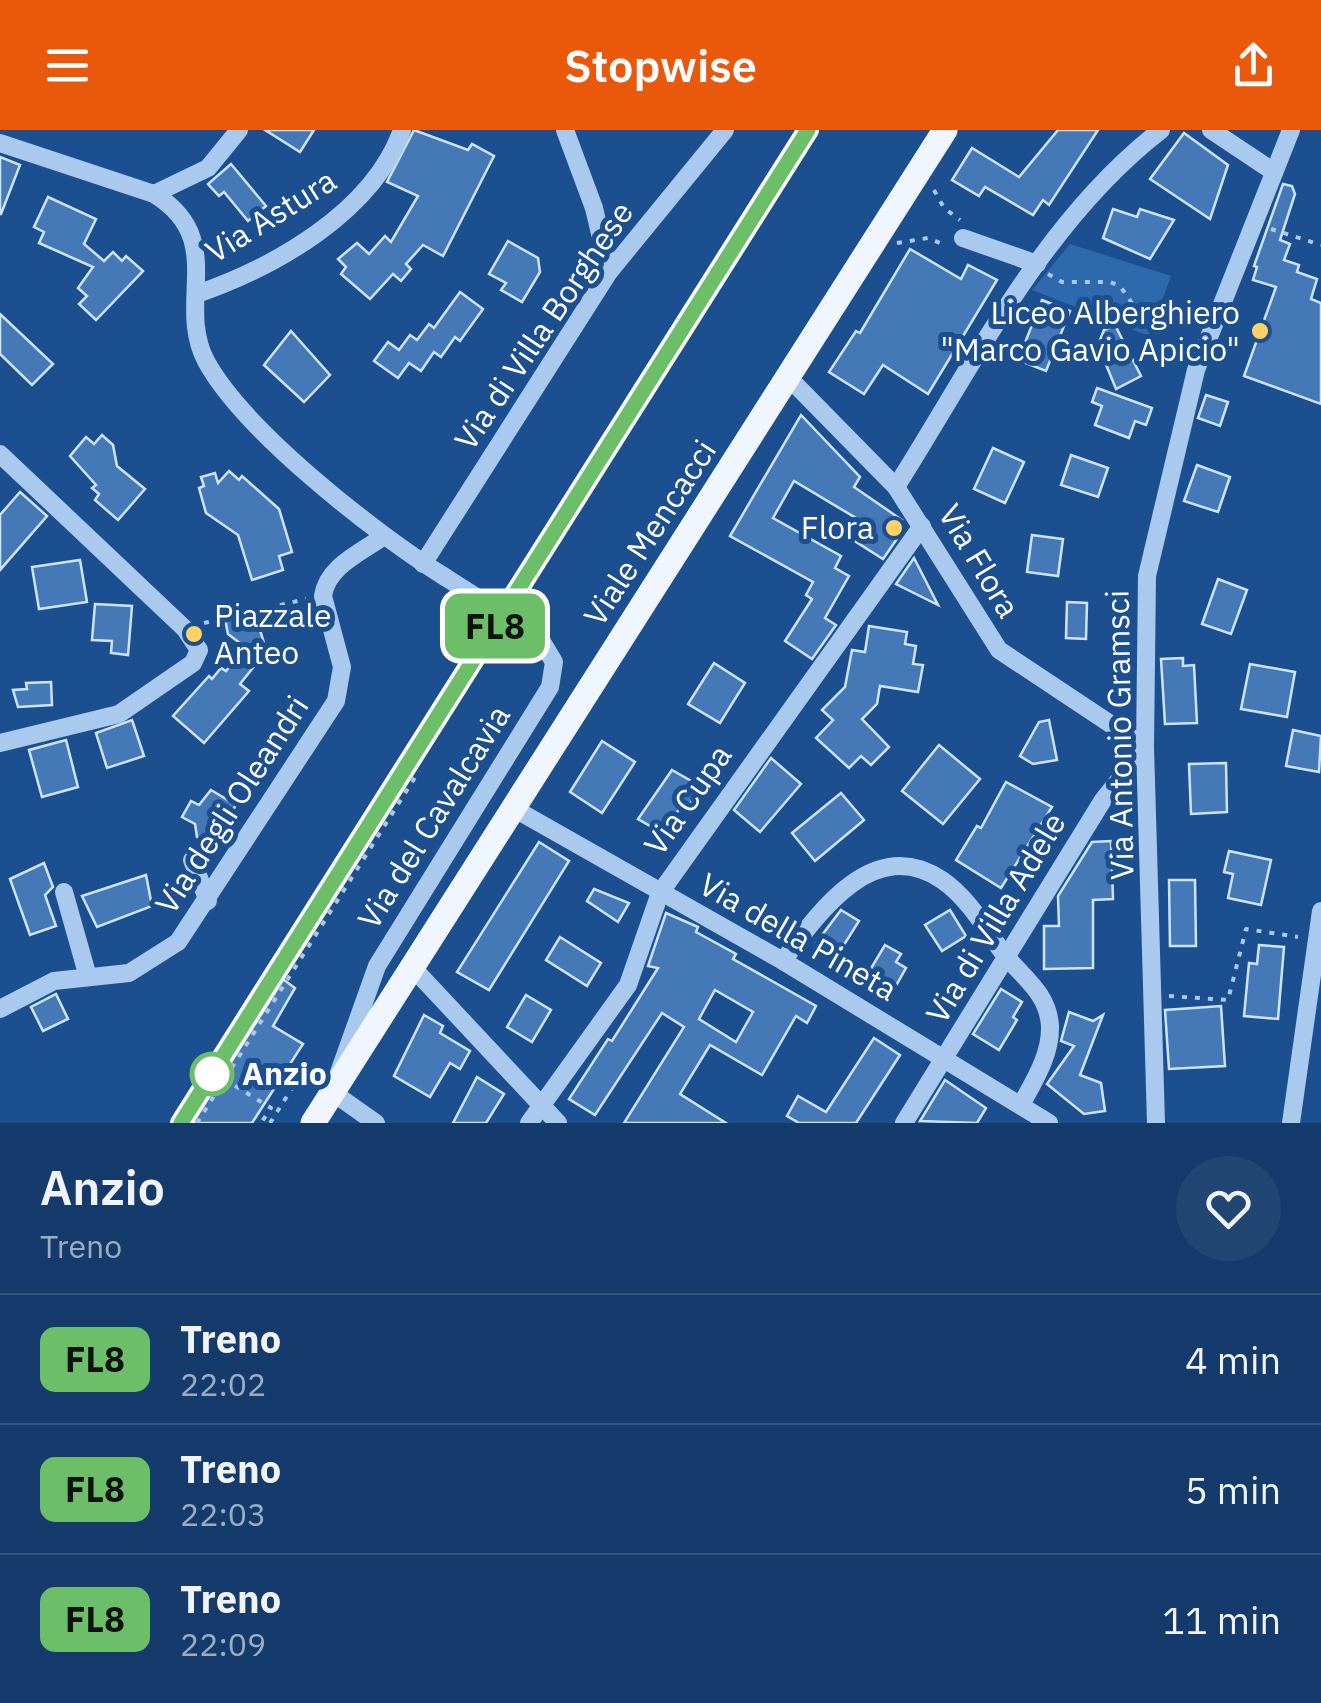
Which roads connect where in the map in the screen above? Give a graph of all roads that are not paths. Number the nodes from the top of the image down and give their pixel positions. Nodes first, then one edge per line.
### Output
1 (239, 130) edge
2 (402, 130) edge
3 (565, 130) edge
4 (724, 130) edge
5 (945, 130) edge
6 (1161, 130) edge
7 (1211, 130) edge
8 (1291, 130) edge
9 (0, 144) edge
10 (1274, 172) junction
11 (154, 194) junction
12 (963, 238) road end
13 (1037, 264) junction
14 (609, 272) junction
15 (196, 294) junction
16 (788, 377) junction
17 (0, 454) edge
18 (896, 486) junction
19 (922, 526) junction
20 (384, 536) junction
21 (423, 564) junction
22 (0, 743) edge
23 (1145, 747) junction
24 (513, 808) junction
25 (192, 860) dead end
26 (64, 892) dead end
27 (660, 893) junction
28 (208, 901) junction
29 (1321, 911) edge
30 (1006, 957) junction
31 (784, 961) junction
32 (412, 967) junction
33 (88, 977) junction
34 (0, 1008) edge
35 (946, 1058) junction
36 (332, 1092) junction
37 (540, 1104) junction
38 (1021, 1105) junction
39 (313, 1123) edge
40 (376, 1123) edge
41 (529, 1123) edge
42 (558, 1123) edge
43 (904, 1123) edge
44 (1049, 1123) edge
45 (1156, 1123) edge
46 (1291, 1123) edge

1 - 11 street
2 - 15 street, Via Astura
3 - 14 street
4 - 14 street, Via di Villa Borghese
5 - 16 main road, Viale Mencacci
6 - 13 street
7 - 10 street
8 - 10 street, Via Antonio Gramsci
9 - 11 street
10 - 23 street, Via Antonio Gramsci
11 - 15 street, Via del Cavalcavia
12 - 13 street
13 - 18 street
14 - 21 street, Via di Villa Borghese
15 - 20 street, Via del Cavalcavia
16 - 18 street, Via Flora
16 - 24 main road, Viale Mencacci
17 - 22 street
18 - 19 street, Via Flora
19 - 23 street, Via Flora
19 - 27 street, Via Cupa
20 - 21 street, Via del Cavalcavia
20 - 28 street, Via degli Oleandri
21 - 36 street, Via del Cavalcavia, bridge
23 - 30 street, Via di Villa Adele
23 - 45 street, Via Antonio Gramsci
24 - 27 street, Via della Pineta
24 - 32 main road, Viale Mencacci
25 - 28 street
26 - 33 street
27 - 31 street, Via della Pineta
27 - 37 street, Via Cupa
28 - 33 street, Via degli Oleandri
29 - 46 street
30 - 31 street
30 - 35 street, Via di Villa Adele
30 - 38 street
31 - 35 street, Via della Pineta
32 - 36 main road, Viale Mencacci
32 - 37 street
33 - 34 street, Via degli Oleandri
35 - 38 street, Via della Pineta
35 - 43 street, Via di Villa Adele
36 - 39 main road, Viale Mencacci
36 - 40 street
37 - 41 street, Via Cupa
37 - 42 street
38 - 44 street, Via della Pineta

